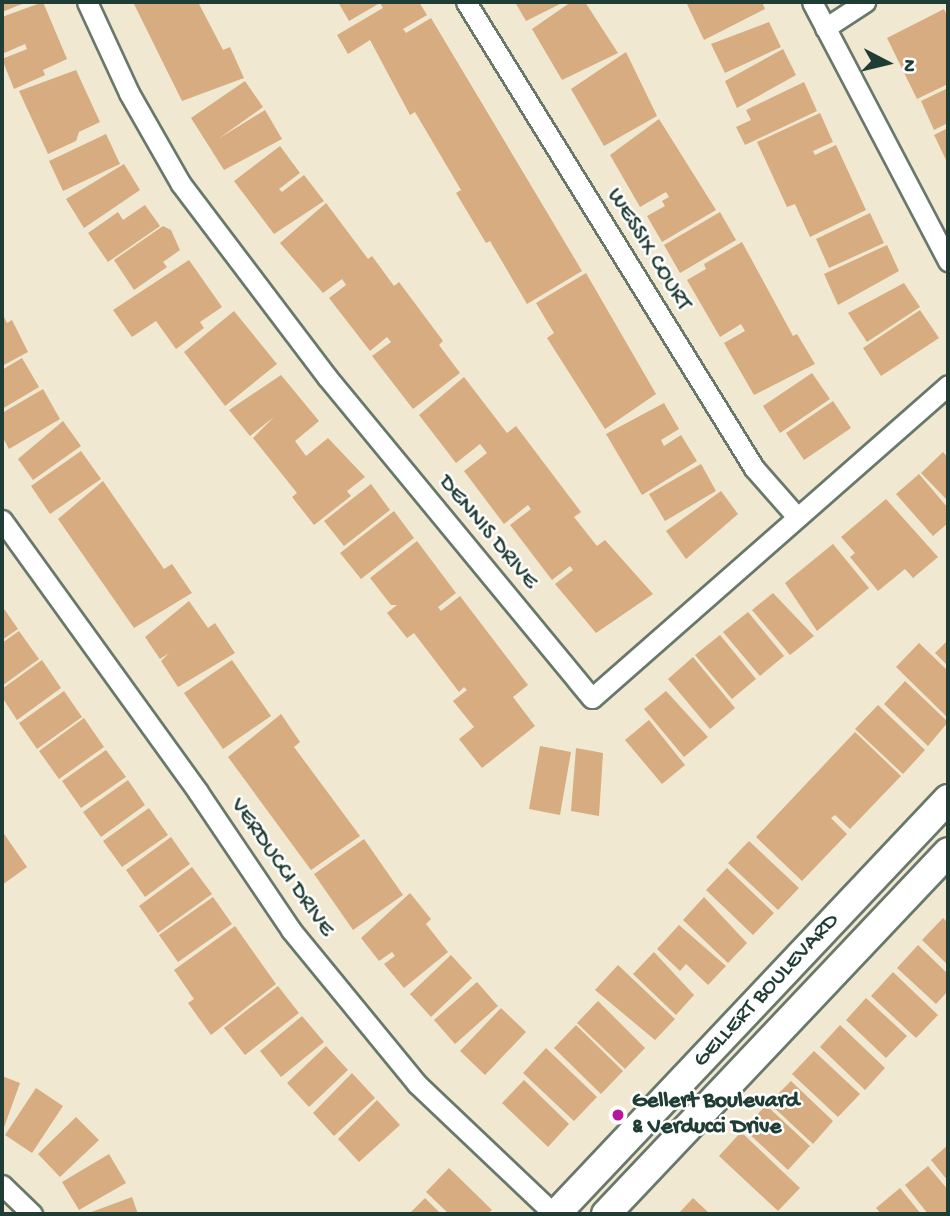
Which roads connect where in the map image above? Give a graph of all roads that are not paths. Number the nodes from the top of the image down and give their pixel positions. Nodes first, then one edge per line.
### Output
1 (87, 2) edge
2 (466, 2) edge
3 (812, 2) edge
4 (865, 2) edge
5 (825, 28) junction
6 (948, 261) edge
7 (948, 384) edge
8 (797, 517) junction
9 (2, 520) edge
10 (948, 799) edge
11 (948, 852) edge
12 (2, 1185) edge
13 (32, 1214) edge
14 (555, 1214) edge
15 (606, 1214) edge

1 - 8 street, DENNIS DRIVE
2 - 8 street, WESSIX COURT
3 - 5 street
4 - 5 street
5 - 6 street
7 - 8 street, DENNIS DRIVE
9 - 14 street, VERDUCCI DRIVE
10 - 14 main road, GELLERT BOULEVARD
11 - 15 main road, GELLERT BOULEVARD
12 - 13 street

